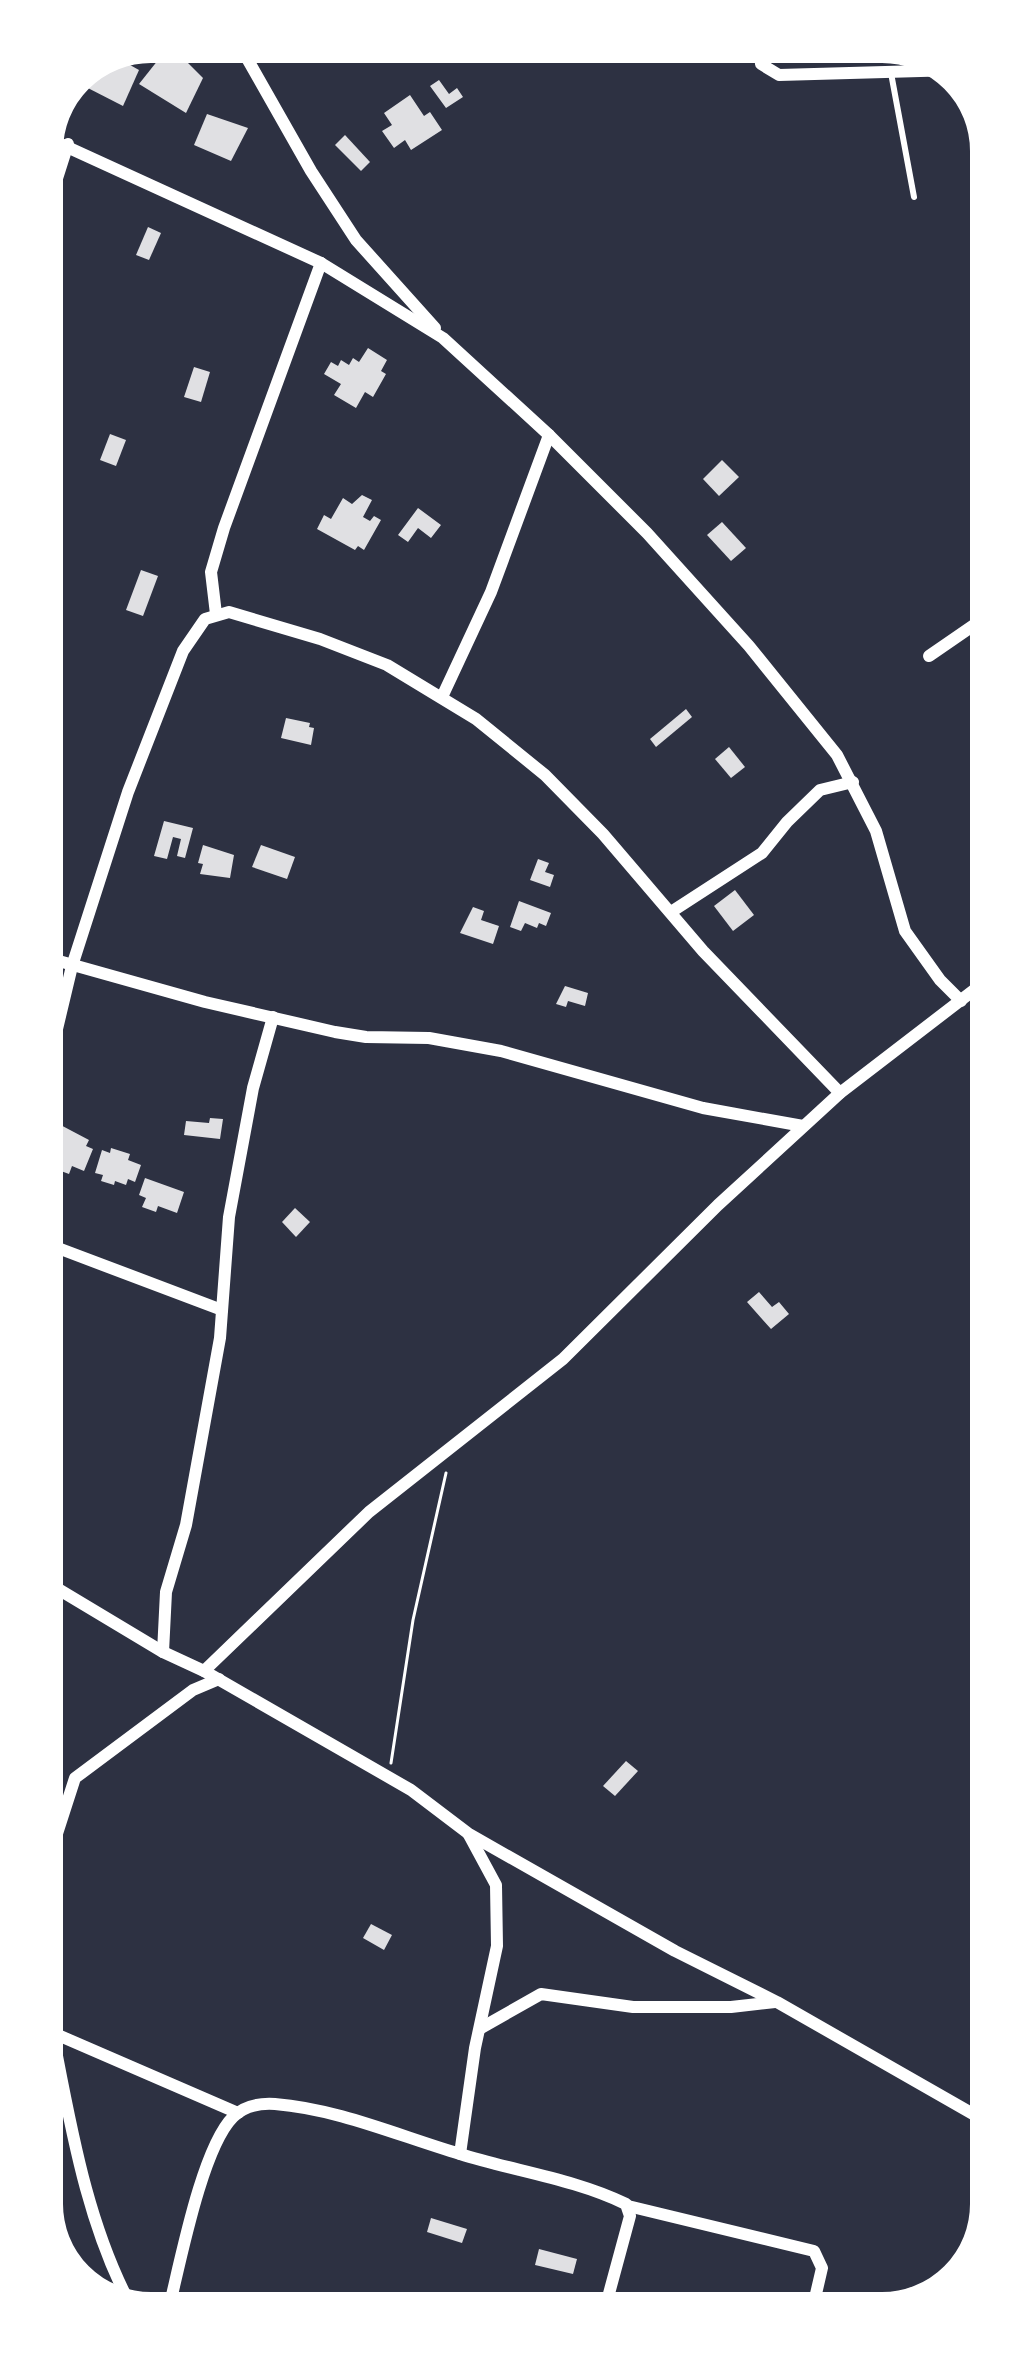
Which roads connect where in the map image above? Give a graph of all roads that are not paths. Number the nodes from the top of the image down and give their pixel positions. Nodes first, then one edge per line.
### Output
1 (248, 60) edge
2 (761, 60) edge
3 (924, 71) edge
4 (891, 73) junction
5 (61, 141) edge
6 (68, 144) junction
7 (60, 169) edge
8 (914, 196) dead end
9 (320, 263) junction
10 (443, 338) junction
11 (549, 435) junction
12 (216, 614) junction
13 (973, 626) edge
14 (928, 656) dead end
15 (442, 697) junction
16 (853, 782) junction
17 (671, 912) junction
18 (60, 962) edge
19 (72, 966) junction
20 (973, 991) edge
21 (961, 1001) junction
22 (60, 1016) edge
23 (273, 1017) junction
24 (841, 1093) junction
25 (803, 1126) junction
26 (60, 1249) edge
27 (222, 1310) junction
28 (60, 1590) edge
29 (164, 1652) junction
30 (204, 1671) junction
31 (219, 1679) junction
32 (60, 1824) edge
33 (469, 1834) junction
34 (777, 2002) junction
35 (481, 2028) junction
36 (60, 2036) edge
37 (60, 2075) edge
38 (238, 2113) junction
39 (973, 2114) edge
40 (460, 2154) junction
41 (628, 2206) junction
42 (124, 2291) edge
43 (173, 2295) edge
44 (609, 2295) edge
45 (816, 2295) edge

1 - 10 street
2 - 4 street
3 - 4 street
4 - 8 lane
5 - 6 street
6 - 7 street
6 - 9 street
9 - 10 street
9 - 12 street
10 - 11 street
11 - 15 street
11 - 16 street
12 - 15 street
12 - 19 street
13 - 14 street
15 - 17 street
16 - 17 street
16 - 21 street
17 - 24 street
18 - 19 street
19 - 22 street
19 - 23 street
20 - 21 street
21 - 24 street
23 - 25 street
23 - 27 street
24 - 25 street
25 - 30 street
26 - 27 street
27 - 29 street
28 - 29 street
29 - 30 street
30 - 31 street
31 - 32 street
31 - 33 street
33 - 34 street
33 - 35 street
34 - 35 street
34 - 39 street
35 - 40 street
36 - 38 street
37 - 42 street
38 - 40 street
38 - 43 street
40 - 41 street
41 - 44 street
41 - 45 street

